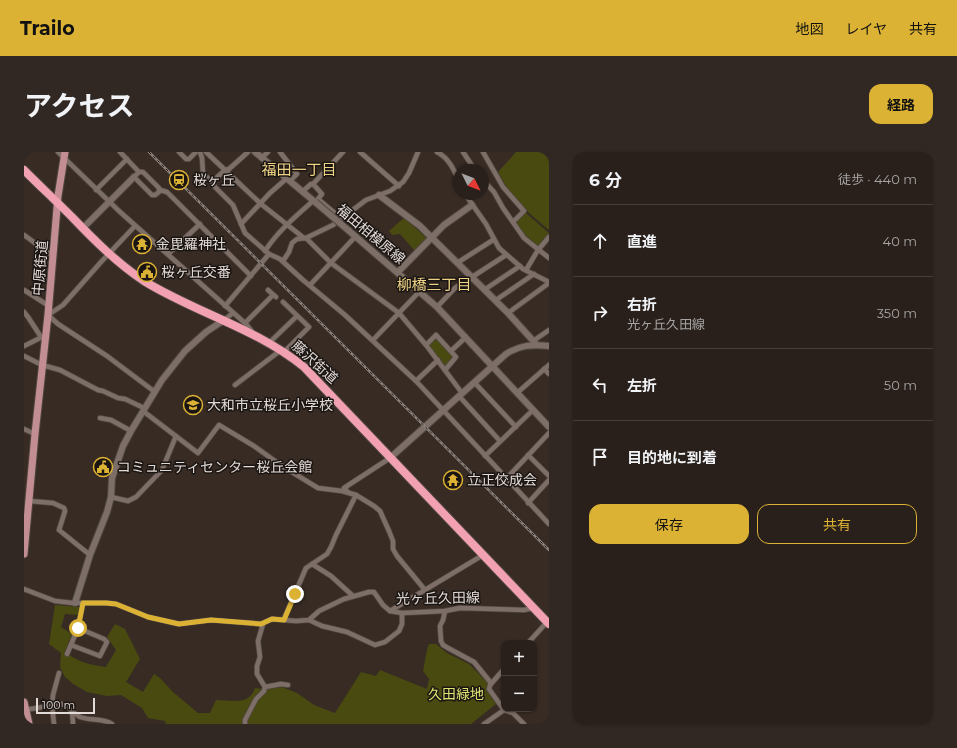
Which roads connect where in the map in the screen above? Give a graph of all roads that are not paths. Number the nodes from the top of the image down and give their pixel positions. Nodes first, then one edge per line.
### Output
1 (58, 152) edge
2 (120, 152) edge
3 (179, 152) edge
4 (198, 152) edge
5 (248, 152) edge
6 (255, 152) edge
7 (268, 152) edge
8 (280, 152) edge
9 (343, 152) edge
10 (360, 152) edge
11 (418, 152) edge
12 (437, 152) edge
13 (463, 152) edge
14 (483, 152) edge
15 (207, 153) edge
16 (64, 155) edge
17 (261, 158) junction
18 (128, 159) junction
19 (202, 159) junction
20 (471, 164) edge
21 (453, 168) edge
22 (24, 170) edge
23 (225, 170) junction
24 (140, 172) junction
25 (134, 177) junction
26 (288, 180) junction
27 (212, 182) junction
28 (313, 184) junction
29 (399, 186) junction
30 (489, 187) edge
31 (96, 190) junction
32 (160, 190) junction
33 (302, 192) junction
34 (379, 195) junction
35 (469, 200) edge
36 (109, 202) junction
37 (314, 202) junction
38 (58, 204) junction
39 (261, 204) junction
40 (472, 205) junction
41 (342, 219) junction
42 (513, 222) junction
43 (200, 224) junction
44 (241, 224) junction
45 (287, 224) junction
46 (136, 226) junction
47 (83, 228) junction
48 (24, 235) edge
49 (355, 237) junction
50 (549, 237) edge
51 (305, 238) junction
52 (432, 238) junction
53 (493, 240) junction
54 (538, 250) junction
55 (267, 253) junction
56 (109, 254) junction
57 (168, 254) junction
58 (506, 255) junction
59 (54, 257) junction
60 (549, 258) edge
61 (283, 261) junction
62 (331, 263) junction
63 (457, 263) junction
64 (520, 266) junction
65 (526, 270) junction
66 (398, 272) junction
67 (534, 274) junction
68 (251, 276) junction
69 (471, 277) junction
70 (549, 283) edge
71 (310, 285) junction
72 (24, 290) edge
73 (268, 290) dead end
74 (484, 290) junction
75 (419, 292) junction
76 (496, 300) junction
77 (283, 302) dead end
78 (49, 306) junction
79 (225, 306) junction
80 (437, 307) junction
81 (24, 312) edge
82 (232, 313) junction
83 (399, 313) junction
84 (508, 313) junction
85 (48, 316) junction
86 (297, 316) junction
87 (224, 320) junction
88 (245, 323) junction
89 (549, 330) edge
90 (255, 335) junction
91 (43, 336) junction
92 (466, 337) junction
93 (373, 340) junction
94 (270, 342) junction
95 (535, 343) junction
96 (426, 345) junction
97 (24, 346) edge
98 (549, 346) edge
99 (283, 351) junction
100 (451, 351) junction
101 (24, 356) edge
102 (438, 360) junction
103 (42, 365) junction
104 (549, 365) edge
105 (492, 366) junction
106 (544, 369) junction
107 (445, 370) junction
108 (549, 374) edge
109 (416, 381) junction
110 (474, 382) junction
111 (235, 385) dead end
112 (155, 392) junction
113 (461, 394) junction
114 (517, 394) junction
115 (144, 409) junction
116 (533, 410) junction
117 (443, 411) junction
118 (100, 418) dead end
119 (516, 426) junction
120 (549, 427) edge
121 (24, 429) edge
122 (131, 431) junction
123 (549, 433) edge
124 (35, 434) junction
125 (176, 436) junction
126 (500, 441) junction
127 (528, 455) junction
128 (485, 456) junction
129 (390, 458) junction
130 (549, 476) edge
131 (506, 479) junction
132 (549, 480) edge
133 (349, 493) junction
134 (356, 495) junction
135 (111, 497) junction
136 (29, 501) junction
137 (528, 503) junction
138 (549, 523) edge
139 (24, 554) edge
140 (90, 555) junction
141 (483, 555) junction
142 (312, 564) junction
143 (24, 589) edge
144 (425, 590) junction
145 (353, 596) junction
146 (75, 603) junction
147 (83, 603) junction
148 (533, 608) junction
149 (390, 611) junction
150 (445, 611) junction
151 (402, 613) junction
152 (284, 620) junction
153 (309, 620) junction
154 (548, 623) edge
155 (263, 624) junction
156 (78, 628) junction
157 (531, 640) edge
158 (71, 645) junction
159 (67, 654) dead end
160 (501, 672) edge
161 (59, 673) dead end
162 (491, 683) junction
163 (288, 685) dead end
164 (265, 686) junction
165 (24, 702) edge
166 (52, 705) junction
167 (501, 706) edge
168 (25, 710) edge
169 (72, 710) junction
170 (501, 712) edge
171 (510, 712) edge
172 (91, 721) edge
173 (110, 723) edge
174 (29, 724) edge
175 (54, 724) edge
176 (73, 724) edge
177 (245, 724) edge
178 (484, 724) edge
179 (524, 724) edge

1 - 16 street
2 - 18 street
3 - 4 street
4 - 19 street
5 - 23 street
6 - 17 street, 福田相模原線
7 - 17 street
8 - 26 street
9 - 28 street
10 - 29 street
11 - 29 street
12 - 21 street
13 - 20 street
14 - 42 street
15 - 19 street
15 - 23 street
16 - 31 street
16 - 38 main road, 中原街道
17 - 26 street, 福田相模原線
18 - 24 street
18 - 31 street
19 - 27 street
22 - 38 highway, 藤沢街道
23 - 27 street
23 - 39 street
24 - 25 street
24 - 32 street
25 - 32 street
25 - 36 street
26 - 33 street, 福田相模原線
26 - 39 street
27 - 44 street
28 - 33 street
28 - 41 street
29 - 34 street
30 - 42 street
31 - 36 street
32 - 43 street
33 - 37 street, 福田相模原線
34 - 41 street
34 - 52 street
35 - 40 street
36 - 46 street
36 - 47 street
37 - 45 street
37 - 49 street, 福田相模原線, bridge
38 - 47 highway, 藤沢街道
38 - 59 main road, 中原街道
39 - 44 street
39 - 45 street
40 - 52 street
40 - 53 street
41 - 51 street
42 - 54 street
43 - 57 street
43 - 68 street
44 - 55 street
45 - 51 street
45 - 55 street
46 - 56 street
46 - 57 street
47 - 56 highway, 藤沢街道
48 - 59 street
49 - 62 street
49 - 66 street, 福田相模原線
50 - 54 street
51 - 61 street
51 - 62 street
52 - 63 street
52 - 66 street
53 - 58 street
53 - 63 street
54 - 60 street
54 - 65 street
55 - 61 street
55 - 68 street
56 - 85 street
56 - 87 highway, 藤沢街道
57 - 79 street
58 - 64 street
58 - 69 street
59 - 78 main road, 中原街道
61 - 71 street
62 - 71 street
62 - 83 street
63 - 69 street
64 - 65 street
64 - 74 street
65 - 67 street
66 - 75 street, 福田相模原線
67 - 70 street
67 - 76 street
68 - 79 street
69 - 74 street
69 - 80 street
70 - 84 street
71 - 93 street
72 - 78 street
73 - 88 street
74 - 76 street
75 - 80 street, 福田相模原線
75 - 83 street
76 - 84 street
77 - 86 street
78 - 85 main road, 中原街道
79 - 82 street
80 - 92 street, 福田相模原線
81 - 91 street
82 - 87 street
82 - 88 street
83 - 93 street
83 - 96 street
84 - 95 street
85 - 91 main road, 中原街道
85 - 112 street
86 - 94 street
86 - 99 street
87 - 90 highway, 藤沢街道
87 - 112 street
88 - 90 street
89 - 95 street
90 - 94 highway, 藤沢街道
91 - 97 street
91 - 103 main road, 中原街道
92 - 100 street
92 - 105 street, 福田相模原線
93 - 109 street
94 - 99 highway, 藤沢街道
95 - 98 street
95 - 105 street
96 - 100 street
96 - 102 street
99 - 111 street
99 - 129 highway, 藤沢街道
100 - 107 street
101 - 103 street
102 - 107 street
102 - 109 street
103 - 115 street
103 - 124 main road, 中原街道
104 - 106 street
105 - 110 street
105 - 114 street, 福田相模原線
106 - 108 street
106 - 114 street
107 - 113 street
109 - 117 street
110 - 113 street
110 - 119 street
112 - 115 street
113 - 117 street
113 - 126 street
114 - 116 street, 福田相模原線
115 - 122 street
115 - 125 street
116 - 119 street
116 - 120 street, 福田相模原線
117 - 128 street
117 - 129 street
118 - 122 street
119 - 126 street
121 - 124 street
122 - 135 street
123 - 127 street
124 - 136 main road, 中原街道
125 - 133 street
125 - 135 street
126 - 128 street
127 - 130 street
127 - 131 street
128 - 131 street
129 - 133 street
129 - 141 highway, 藤沢街道
131 - 137 street
132 - 137 street
133 - 134 street
134 - 142 street
134 - 144 street
135 - 140 street
136 - 139 main road, 中原街道
136 - 140 street
137 - 138 street
140 - 146 street
141 - 144 street
141 - 148 highway, 藤沢街道
142 - 145 street
142 - 152 street
143 - 146 street
144 - 149 street
145 - 149 street, 光ヶ丘久田線
145 - 153 street, 光ヶ丘久田線
146 - 147 street
147 - 155 street
147 - 156 street
148 - 150 street, 光ヶ丘久田線
148 - 154 highway, 藤沢街道
149 - 151 street, 光ヶ丘久田線
150 - 151 street, 光ヶ丘久田線
150 - 162 street
151 - 153 street
152 - 153 street
152 - 155 street
154 - 157 street
155 - 164 street
156 - 158 street
156 - 158 street
158 - 159 street
160 - 162 street
161 - 166 street
162 - 167 street
163 - 164 street
164 - 177 street
165 - 168 main road
166 - 168 street
166 - 169 street
166 - 175 street
168 - 174 main road
169 - 172 street
169 - 176 street
170 - 178 street
171 - 179 street
172 - 173 street

